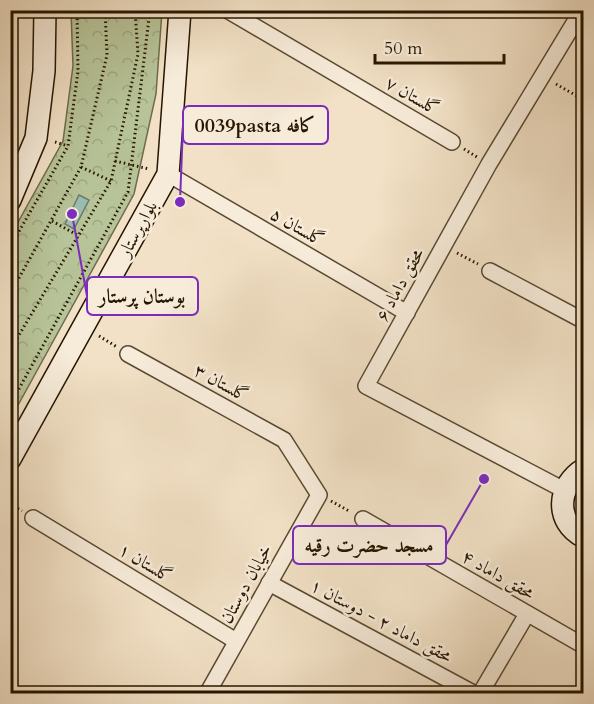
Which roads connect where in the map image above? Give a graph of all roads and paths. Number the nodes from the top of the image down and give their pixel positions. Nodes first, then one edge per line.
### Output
1 (45, 10) edge
2 (76, 10) edge
3 (105, 10) edge
4 (135, 10) edge
5 (150, 10) edge
6 (180, 10) edge
7 (227, 10) edge
8 (582, 10) edge
9 (543, 77) junction
10 (584, 100) edge
11 (452, 142) joint
12 (115, 161) junction
13 (489, 164) junction
14 (81, 167) junction
15 (168, 174) junction
16 (111, 182) junction
17 (10, 200) edge
18 (52, 221) junction
19 (79, 236) junction
20 (445, 246) junction
21 (10, 247) edge
22 (490, 271) joint
23 (10, 294) edge
24 (407, 313) junction
25 (584, 321) edge
26 (84, 327) junction
27 (10, 350) edge
28 (128, 354) joint
29 (10, 405) edge
30 (10, 459) edge
31 (584, 470) edge
32 (564, 490) junction
33 (319, 495) junction
34 (33, 518) dead end
35 (363, 519) joint
36 (584, 537) edge
37 (269, 583) junction
38 (527, 614) junction
39 (237, 641) junction
40 (584, 646) edge
41 (207, 693) edge
42 (475, 693) edge
43 (480, 693) edge

1 - 17 street
2 - 21 path
3 - 14 path
4 - 12 path
5 - 29 path
6 - 15 street, بلوارپرستار
7 - 11 street, گلستان ۷
8 - 9 street, محقق داماد ۶
9 - 10 path
9 - 13 street, محقق داماد ۶
11 - 13 path
12 - 15 path
12 - 16 path
13 - 20 street, محقق داماد ۶
14 - 16 path
14 - 18 path
15 - 24 street, گلستان ۵
15 - 26 street, بلوارپرستار
16 - 19 path
18 - 19 path
18 - 23 path
19 - 27 path
20 - 22 path
20 - 24 street, محقق داماد ۶
22 - 25 street
24 - 32 street, محقق داماد ۶
26 - 28 path
26 - 30 street, بلوارپرستار
28 - 33 street, گلستان ۳
31 - 32 street
32 - 36 street
33 - 35 path
33 - 37 street, خیابان دوستان
34 - 39 street, گلستان ۱
35 - 38 street, محقق داماد ۴
37 - 39 street, خیابان دوستان
37 - 42 street, محقق داماد ۲ - دوستان ۱
38 - 40 street, محقق داماد ۴
38 - 43 street
39 - 41 street, خیابان دوستان

